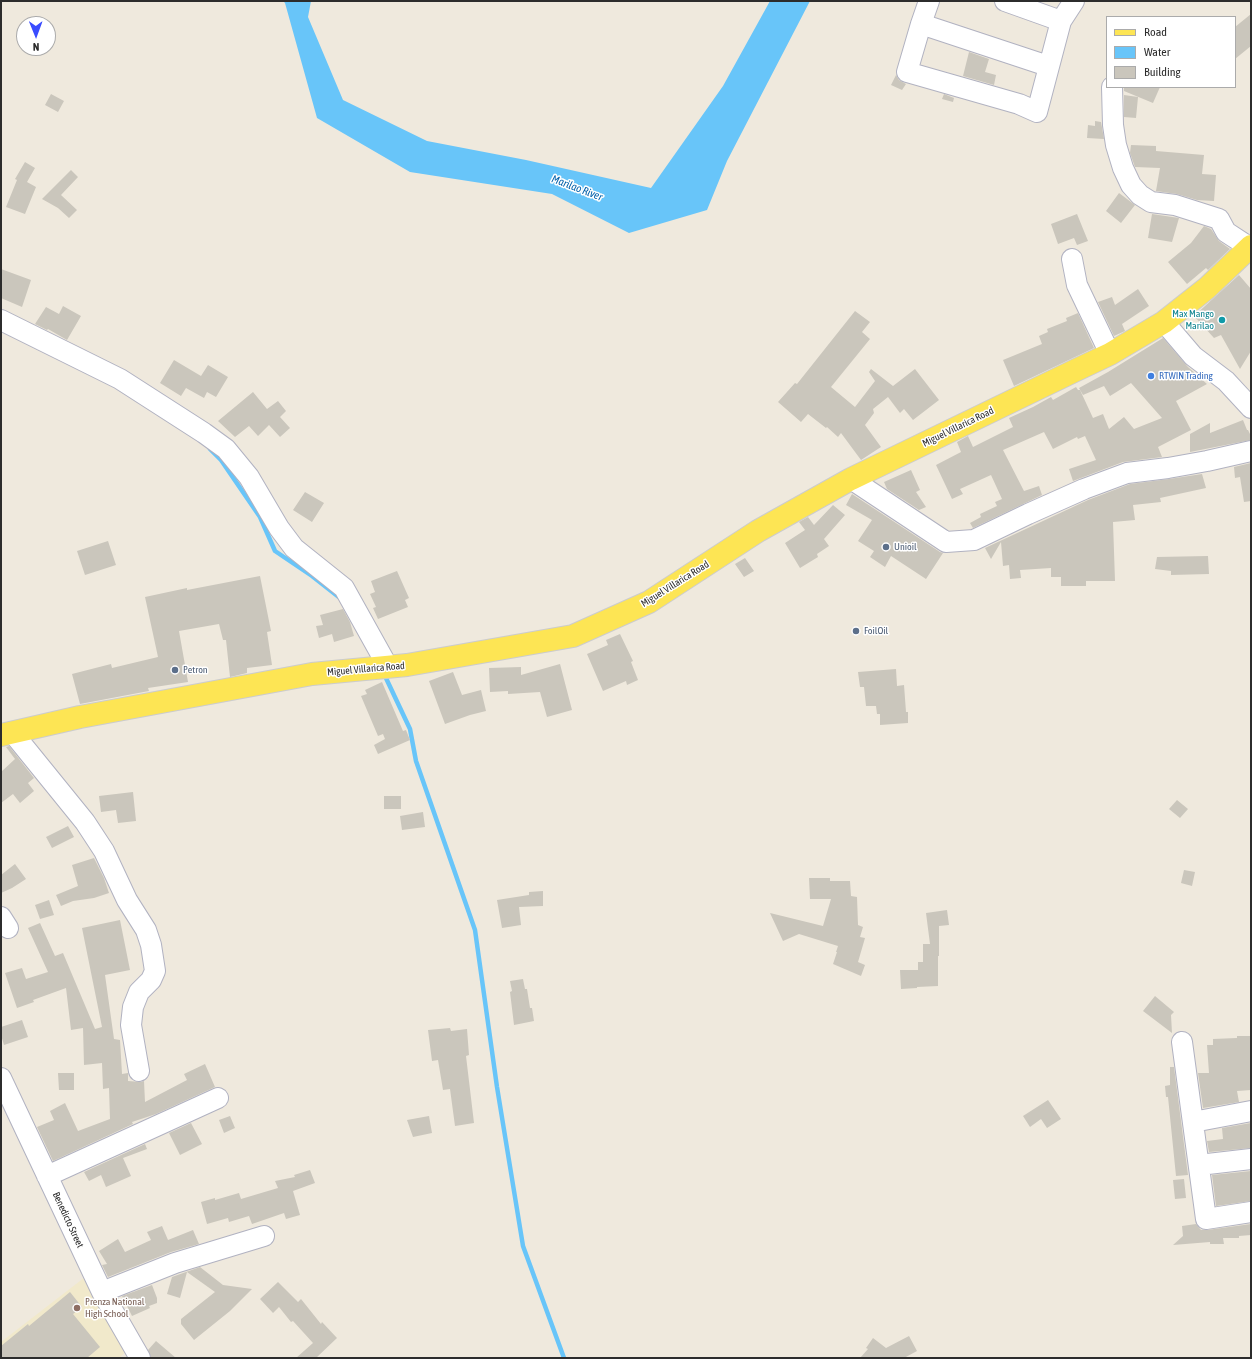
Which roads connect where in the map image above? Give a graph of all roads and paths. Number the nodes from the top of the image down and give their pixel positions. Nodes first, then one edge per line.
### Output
1 (929, 1) edge
2 (1005, 1) edge
3 (1074, 1) edge
4 (1061, 21) junction
5 (921, 24) junction
6 (1048, 66) junction
7 (1112, 88) edge
8 (1250, 246) edge
9 (1072, 259) dead end
10 (1, 320) edge
11 (1164, 322) junction
12 (1110, 354) junction
13 (1251, 408) edge
14 (1251, 451) edge
15 (851, 479) junction
16 (388, 667) junction
17 (6, 734) edge
18 (1182, 1042) dead end
19 (139, 1071) dead end
20 (1, 1078) edge
21 (218, 1098) dead end
22 (1251, 1111) edge
23 (1193, 1122) junction
24 (1251, 1159) edge
25 (1199, 1165) junction
26 (47, 1176) junction
27 (1251, 1212) edge
28 (264, 1236) dead end
29 (102, 1292) junction
30 (140, 1358) edge

1 - 5 street
2 - 4 street
3 - 4 street
4 - 6 street
5 - 6 street
5 - 6 street
7 - 8 street
8 - 11 main road, Miguel Villarica Road
9 - 12 street
10 - 16 street
11 - 12 main road, Miguel Villarica Road
11 - 13 street
12 - 15 main road, Miguel Villarica Road
14 - 15 street
15 - 16 main road, Miguel Villarica Road
16 - 17 main road, Miguel Villarica Road
17 - 19 street
18 - 23 street
20 - 26 street, Benedicto Street
21 - 26 street
22 - 23 street
23 - 25 street
24 - 25 street
25 - 27 street
26 - 29 street, Benedicto Street
28 - 29 street
29 - 30 street, Benedicto Street

